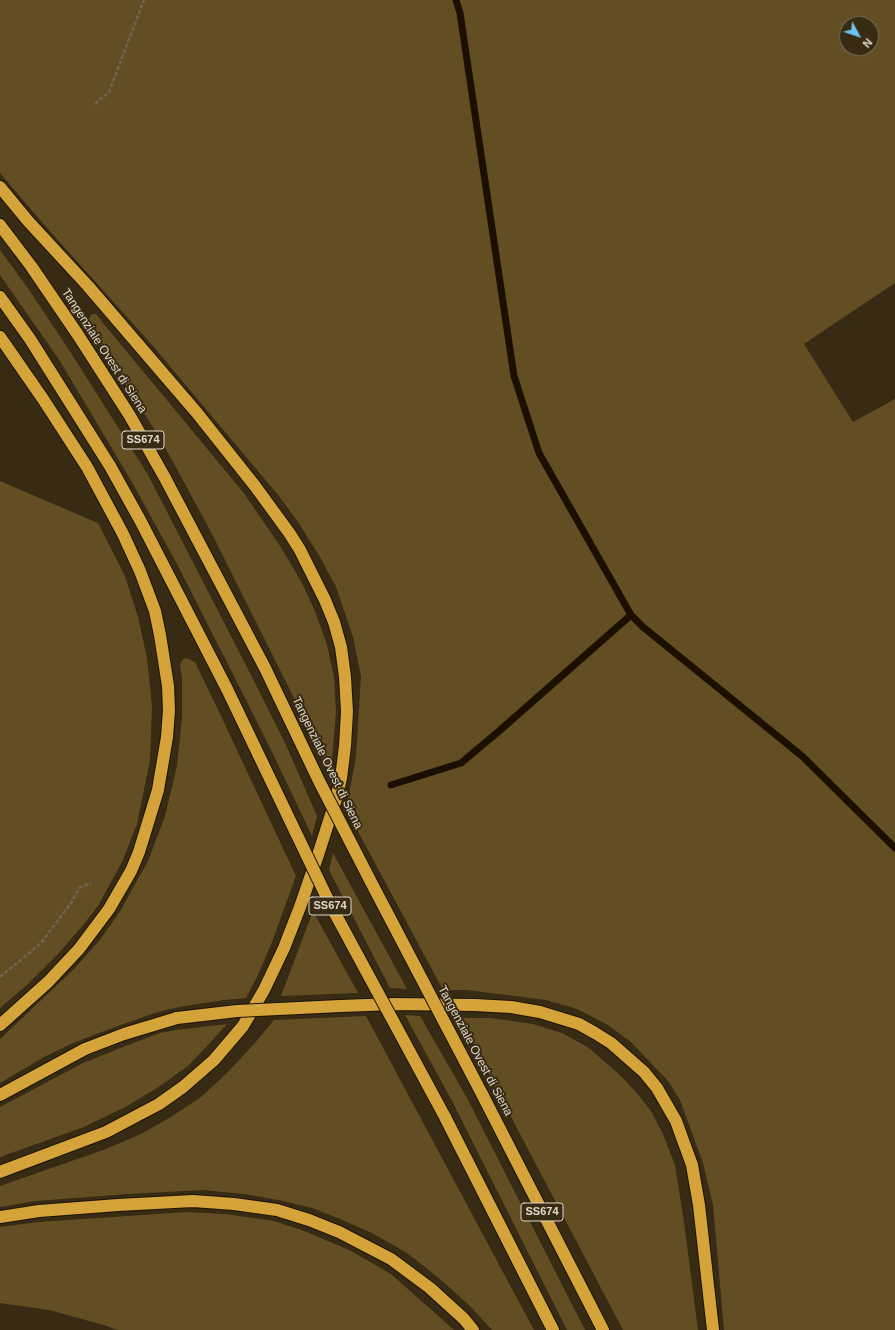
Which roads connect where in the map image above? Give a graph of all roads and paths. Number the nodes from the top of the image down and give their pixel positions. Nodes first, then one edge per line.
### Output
1 (144, 0) edge
2 (95, 104) dead end
3 (0, 187) edge
4 (0, 225) edge
5 (0, 297) edge
6 (0, 337) edge
7 (91, 883) dead end
8 (0, 977) edge
9 (0, 1025) edge
10 (0, 1094) edge
11 (0, 1172) edge
12 (0, 1217) edge
13 (473, 1330) edge
14 (554, 1330) edge
15 (603, 1330) edge
16 (713, 1330) edge

1 - 2 path
3 - 11 highway
4 - 15 highway, Tangenziale Ovest di Siena / SS674, bridge
5 - 14 highway, SS674, bridge
6 - 9 highway
7 - 8 path
10 - 16 highway, bridge
12 - 13 highway

